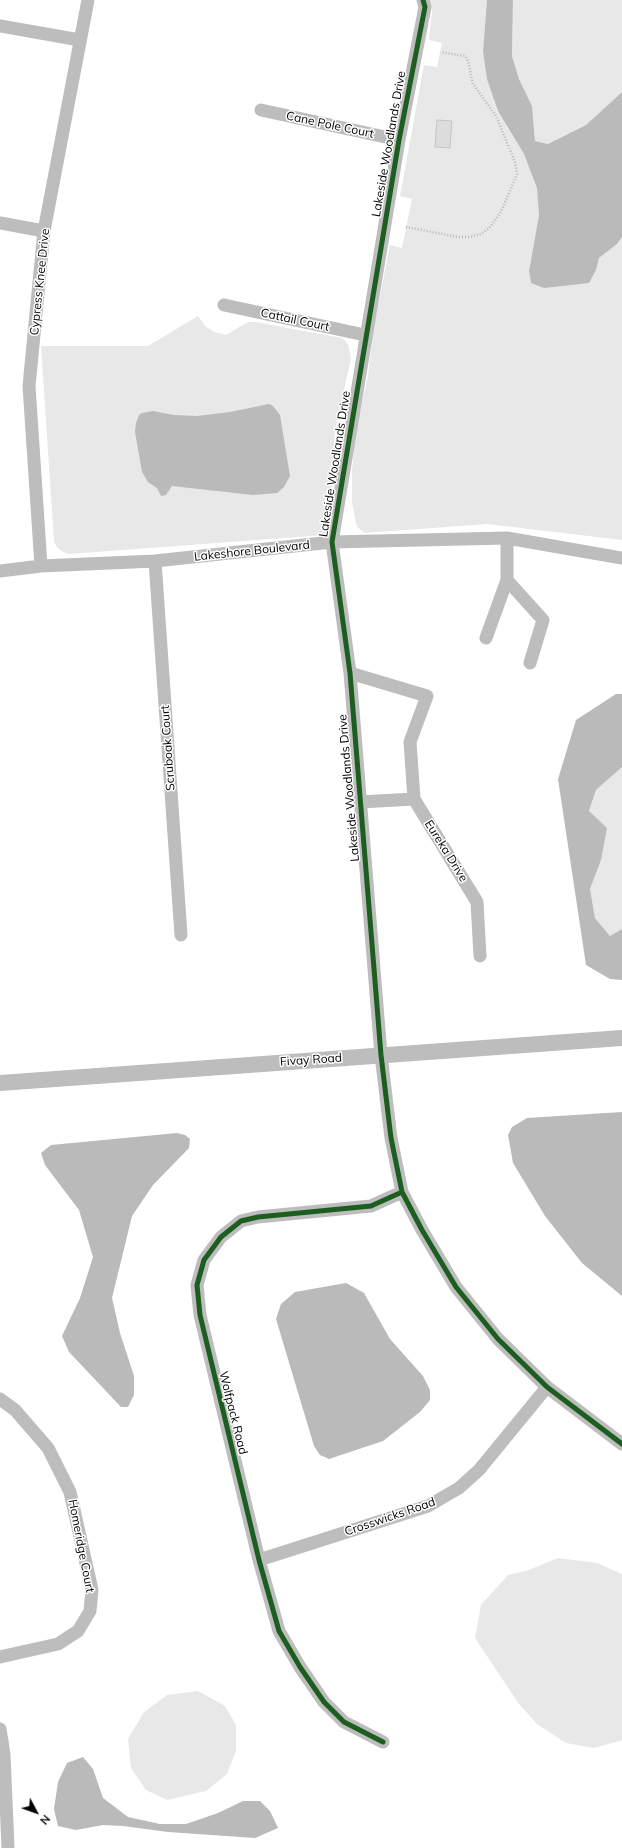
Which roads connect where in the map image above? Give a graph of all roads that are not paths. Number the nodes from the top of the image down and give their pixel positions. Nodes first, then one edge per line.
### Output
1 (88, 0) edge
2 (423, 0) edge
3 (0, 26) edge
4 (80, 40) junction
5 (261, 110) dead end
6 (399, 140) junction
7 (0, 223) edge
8 (44, 230) junction
9 (224, 305) dead end
10 (365, 336) junction
11 (507, 538) junction
12 (332, 542) junction
13 (622, 558) edge
14 (155, 561) junction
15 (41, 566) junction
16 (0, 571) edge
17 (507, 580) junction
18 (486, 638) dead end
19 (530, 663) dead end
20 (350, 673) junction
21 (414, 799) junction
22 (360, 802) junction
23 (181, 935) dead end
24 (480, 956) dead end
25 (622, 1038) edge
26 (381, 1055) junction
27 (0, 1083) edge
28 (402, 1192) junction
29 (547, 1387) junction
30 (0, 1399) edge
31 (622, 1444) edge
32 (259, 1560) junction
33 (0, 1657) edge
34 (0, 1729) edge
35 (383, 1742) dead end
36 (8, 1848) edge

1 - 4 street, Cypress Knee Drive
2 - 6 street, Lakeside Woodlands Drive
3 - 4 street
4 - 8 street, Cypress Knee Drive
5 - 6 street, Cane Pole Court
6 - 10 street, Lakeside Woodlands Drive
7 - 8 street
8 - 15 street, Cypress Knee Drive
9 - 10 street, Cattail Court
10 - 12 street, Lakeside Woodlands Drive
11 - 12 street, Lakeshore Boulevard
11 - 13 street, Lakeshore Boulevard
11 - 17 street
12 - 14 street, Lakeshore Boulevard
12 - 20 street, Lakeside Woodlands Drive
14 - 15 street, Lakeshore Boulevard
14 - 23 street, Scruboak Court
15 - 16 street, Lakeshore Boulevard
17 - 18 street
17 - 19 street
20 - 21 street
20 - 22 street, Lakeside Woodlands Drive
21 - 22 street
21 - 24 street, Eureka Drive
22 - 26 street, Lakeside Woodlands Drive
25 - 26 street, Fivay Road
26 - 27 street, Fivay Road
26 - 28 street, Lakeside Woodlands Drive
28 - 29 street, Lakeside Woodlands Drive
28 - 32 street, Wolfpack Road
29 - 31 street, Lakeside Woodlands Drive
29 - 32 street, Crosswicks Road
30 - 33 street, Homeridge Court
32 - 35 street, Wolfpack Road
34 - 36 street

